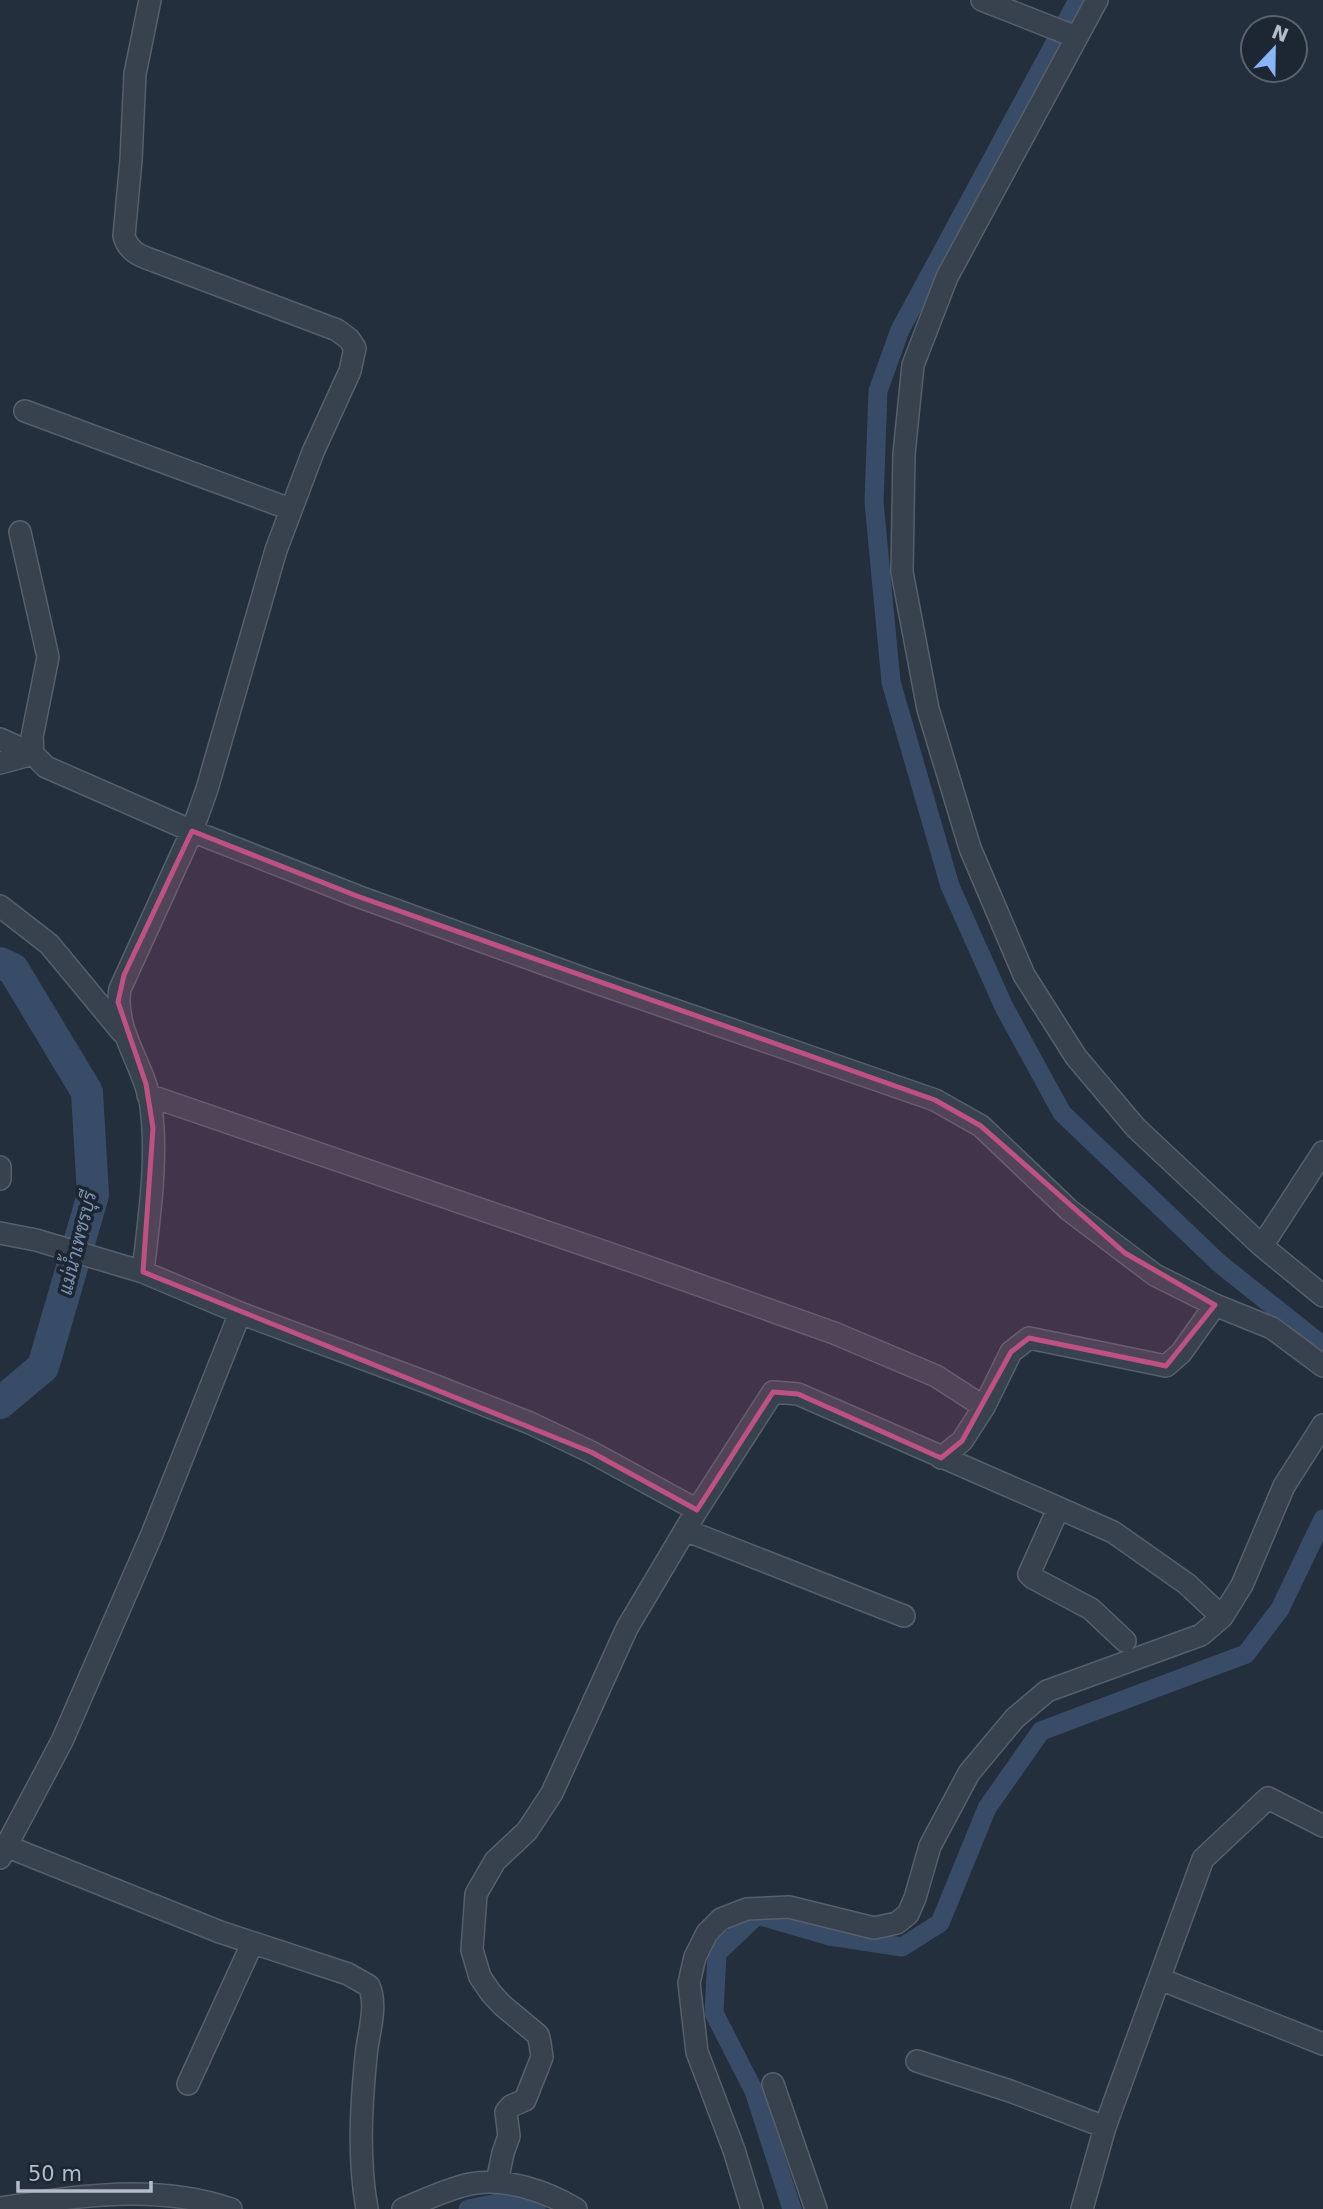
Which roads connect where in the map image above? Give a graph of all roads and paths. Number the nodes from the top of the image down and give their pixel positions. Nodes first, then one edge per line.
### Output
1 (150, 0) edge
2 (982, 0) edge
3 (1097, 0) edge
4 (1073, 36) junction
5 (25, 411) dead end
6 (290, 509) junction
7 (20, 532) dead end
8 (0, 739) edge
9 (33, 754) junction
10 (0, 763) edge
11 (192, 831) junction
12 (0, 906) edge
13 (125, 1036) junction
14 (148, 1095) junction
15 (1323, 1152) edge
16 (0, 1167) edge
17 (0, 1179) edge
18 (0, 1233) edge
19 (1262, 1246) junction
20 (143, 1272) junction
21 (1323, 1296) edge
22 (1215, 1305) junction
23 (240, 1313) junction
24 (1323, 1366) edge
25 (984, 1407) junction
26 (1323, 1425) edge
27 (941, 1458) junction
28 (1052, 1505) junction
29 (697, 1510) junction
30 (685, 1530) junction
31 (904, 1616) dead end
32 (1222, 1617) junction
33 (1125, 1641) dead end
34 (1323, 1826) edge
35 (3, 1852) edge
36 (252, 1944) junction
37 (1160, 1979) junction
38 (1323, 2044) edge
39 (917, 2061) dead end
40 (188, 2084) dead end
41 (773, 2084) dead end
42 (1105, 2127) junction
43 (497, 2182) junction
44 (0, 2208) edge
45 (231, 2209) edge
46 (367, 2209) edge
47 (403, 2209) edge
48 (576, 2209) edge
49 (752, 2209) edge
50 (816, 2209) edge
51 (1082, 2209) edge

1 - 6 street
2 - 4 street
3 - 4 street
4 - 19 street
5 - 6 street
6 - 11 street
7 - 9 street
8 - 9 street
9 - 10 street
9 - 11 street
11 - 13 street
11 - 22 street
12 - 13 street
13 - 14 street
14 - 20 street
14 - 25 street
15 - 19 street
16 - 17 street
18 - 20 street
19 - 21 street
20 - 23 street
22 - 24 street
22 - 25 street
23 - 29 street
23 - 35 street
25 - 27 street
26 - 32 street
27 - 28 street
27 - 29 street
28 - 32 street
28 - 33 street
29 - 30 street
30 - 31 street
30 - 43 street
32 - 49 street
34 - 37 street
35 - 36 street
36 - 40 street
36 - 46 street
37 - 38 street
37 - 42 street
39 - 42 street
41 - 50 street
42 - 51 street
43 - 47 street
43 - 48 street
44 - 45 street

